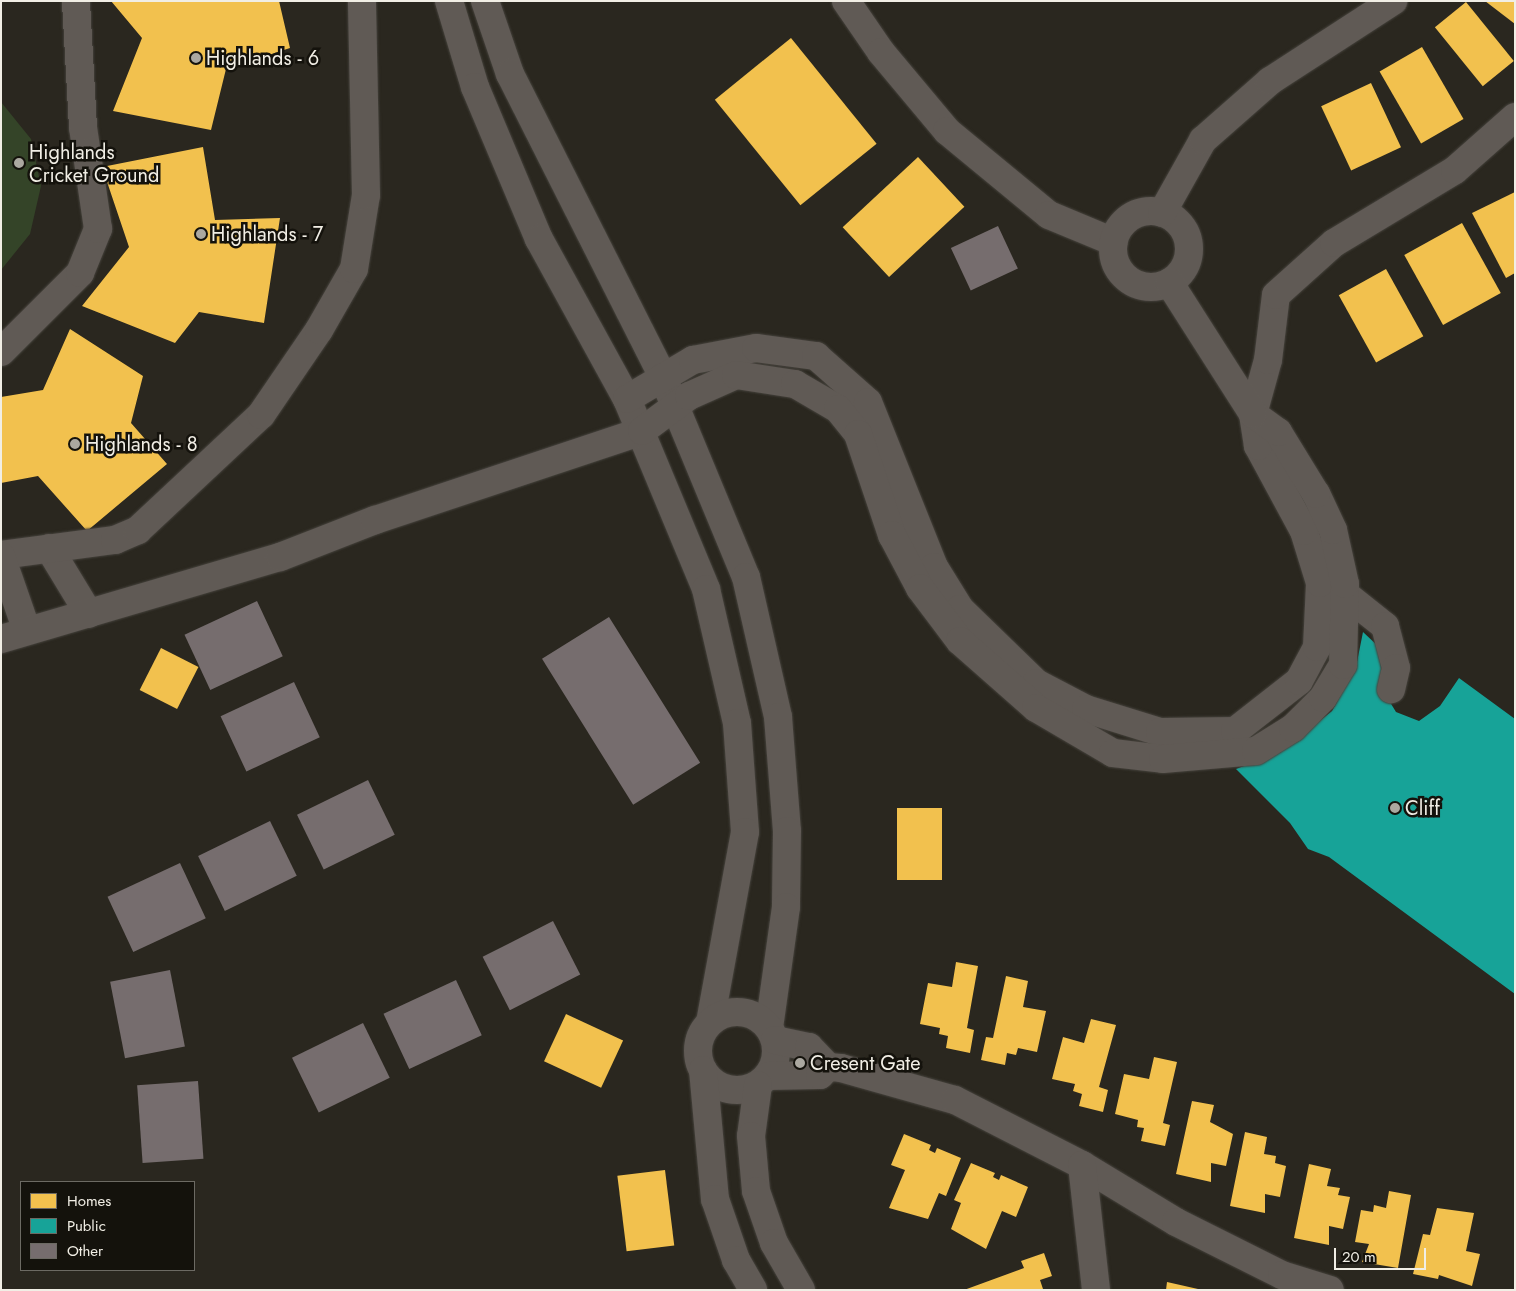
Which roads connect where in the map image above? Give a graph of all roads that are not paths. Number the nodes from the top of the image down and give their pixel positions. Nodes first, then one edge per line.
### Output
1 (76, 1) edge
2 (362, 1) edge
3 (449, 1) edge
4 (485, 1) edge
5 (846, 1) edge
6 (1393, 1) edge
7 (1515, 117) edge
8 (1162, 212) junction
9 (1114, 242) junction
10 (1169, 282) junction
11 (1, 352) edge
12 (663, 377) junction
13 (628, 399) junction
14 (675, 406) junction
15 (1253, 414) junction
16 (642, 431) junction
17 (49, 548) junction
18 (1, 555) edge
19 (1346, 595) junction
20 (89, 614) junction
21 (14, 635) edge
22 (1391, 689) dead end
23 (710, 1023) junction
24 (772, 1034) junction
25 (828, 1067) junction
26 (703, 1070) junction
27 (763, 1080) junction
28 (1082, 1165) junction
29 (753, 1290) edge
30 (802, 1290) edge
31 (1096, 1290) edge
32 (1330, 1290) edge

1 - 11 street
2 - 17 street
3 - 13 street
4 - 12 street
5 - 9 street
6 - 8 street
7 - 15 street
8 - 9 street
8 - 10 street
9 - 10 street
10 - 15 street
12 - 13 street
12 - 14 street
12 - 15 street
13 - 16 street
14 - 16 street
14 - 19 street
14 - 24 street
15 - 19 street
16 - 20 street
16 - 23 street
17 - 18 street
17 - 20 street
18 - 21 street
19 - 22 street
20 - 21 street
23 - 24 street
23 - 26 street
24 - 25 street
24 - 27 street
25 - 27 street
25 - 28 street
26 - 27 street
26 - 29 street
27 - 30 street
28 - 31 street
28 - 32 street

